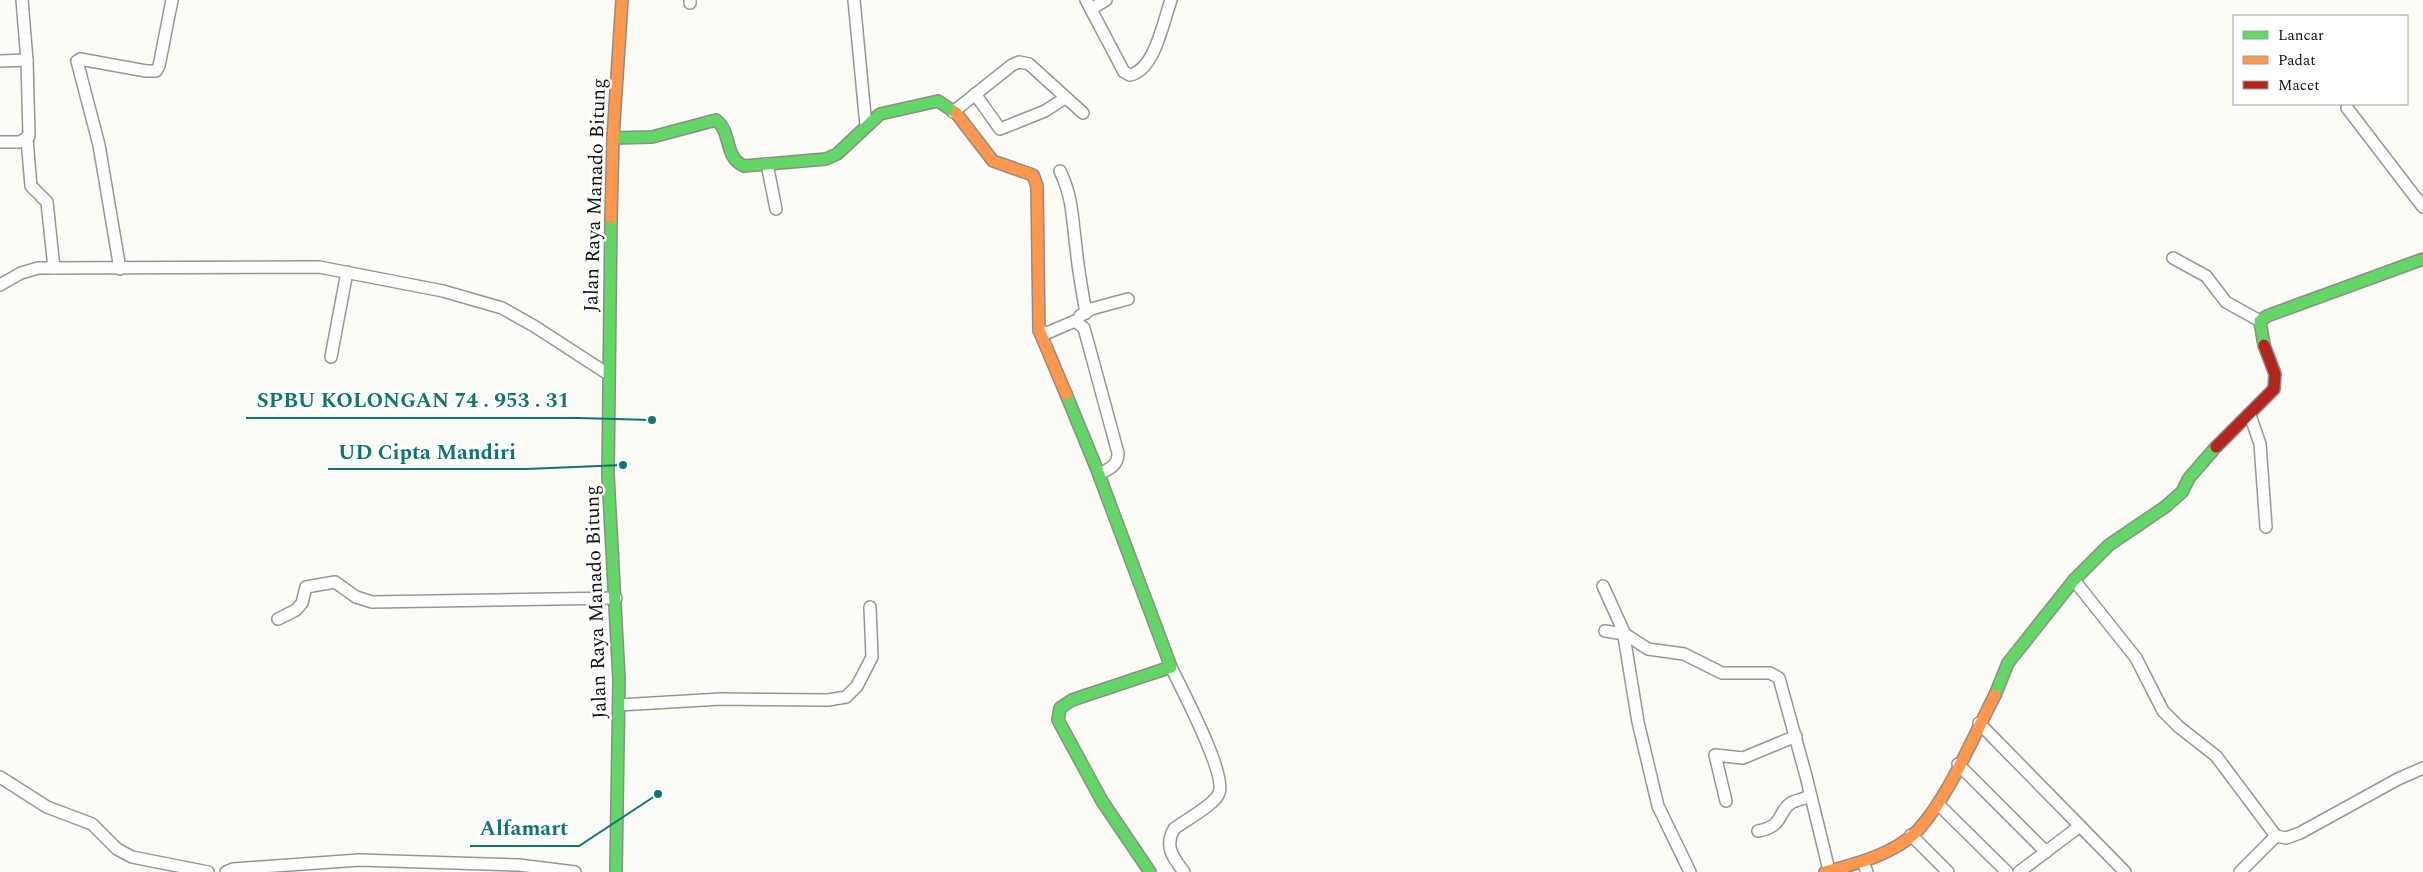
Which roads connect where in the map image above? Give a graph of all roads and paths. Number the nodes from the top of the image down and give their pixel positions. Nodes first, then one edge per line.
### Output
1 (22, 0) edge
2 (172, 0) edge
3 (622, 0) edge
4 (854, 0) edge
5 (1106, 0) edge
6 (1170, 0) edge
7 (1089, 4) edge
8 (27, 60) junction
9 (0, 61) edge
10 (975, 94) junction
11 (1066, 98) junction
12 (2348, 108) dead end
13 (953, 112) junction
14 (1083, 113) dead end
15 (866, 126) junction
16 (613, 138) junction
17 (27, 139) junction
18 (0, 142) edge
19 (767, 164) junction
20 (1060, 171) dead end
21 (2423, 207) edge
22 (776, 209) dead end
23 (2173, 258) dead end
24 (2423, 259) edge
25 (54, 268) junction
26 (120, 269) junction
27 (347, 272) junction
28 (0, 284) edge
29 (1128, 299) dead end
30 (1086, 313) junction
31 (1073, 321) junction
32 (2260, 321) junction
33 (1039, 330) junction
34 (330, 357) dead end
35 (608, 374) junction
36 (2250, 414) junction
37 (1099, 474) junction
38 (2266, 528) dead end
39 (2074, 580) junction
40 (1603, 586) dead end
41 (616, 598) junction
42 (870, 607) dead end
43 (278, 619) dead end
44 (1605, 631) dead end
45 (1624, 634) junction
46 (1171, 667) junction
47 (619, 705) junction
48 (1980, 723) junction
49 (1796, 736) junction
50 (1958, 764) junction
51 (2423, 768) edge
52 (0, 777) edge
53 (1810, 796) junction
54 (1726, 801) dead end
55 (1938, 804) junction
56 (2080, 826) junction
57 (1758, 831) dead end
58 (1912, 835) junction
59 (2276, 836) junction
60 (2046, 852) junction
61 (348, 867) edge
62 (288, 869) edge
63 (1864, 869) edge
64 (1827, 871) edge
65 (208, 872) edge
66 (226, 872) edge
67 (576, 872) edge
68 (616, 872) edge
69 (1150, 872) edge
70 (1184, 872) edge
71 (1690, 872) edge
72 (1948, 872) edge
73 (2007, 872) edge
74 (2019, 872) edge
75 (2125, 872) edge
76 (2240, 872) edge

1 - 8 street
2 - 26 street
3 - 16 main road, Jalan Raya Manado Bitung
4 - 15 street
5 - 7 street
6 - 7 street
8 - 9 street
8 - 17 street
10 - 11 street
10 - 11 street
10 - 13 street
11 - 14 street
12 - 21 street
13 - 15 main road
13 - 33 main road
15 - 19 main road
16 - 19 main road
16 - 35 main road, Jalan Raya Manado Bitung
17 - 18 street
17 - 25 street
19 - 22 street
20 - 30 street
23 - 32 street
24 - 32 main road
25 - 26 street
25 - 28 street
26 - 27 street
27 - 34 street
27 - 35 street
29 - 30 street
30 - 31 street
31 - 33 street
31 - 37 street
32 - 36 main road
33 - 37 main road
35 - 41 main road, Jalan Raya Manado Bitung
36 - 38 street
36 - 39 main road
37 - 46 main road
39 - 48 main road
39 - 59 street
40 - 45 street
41 - 43 street
41 - 47 main road, Jalan Raya Manado Bitung
42 - 47 street
44 - 45 street
45 - 49 street
45 - 71 street
46 - 69 main road
46 - 70 street
47 - 68 main road, Jalan Raya Manado Bitung
48 - 50 main road
48 - 56 street
49 - 53 street
49 - 54 street
50 - 55 main road
50 - 60 street
51 - 59 street
52 - 65 street
53 - 57 street
53 - 64 street
55 - 58 main road
55 - 73 street
56 - 60 street
56 - 75 street
58 - 63 main road
58 - 72 street
59 - 76 street
60 - 74 street
61 - 62 street
61 - 67 street
62 - 66 street
63 - 64 main road

